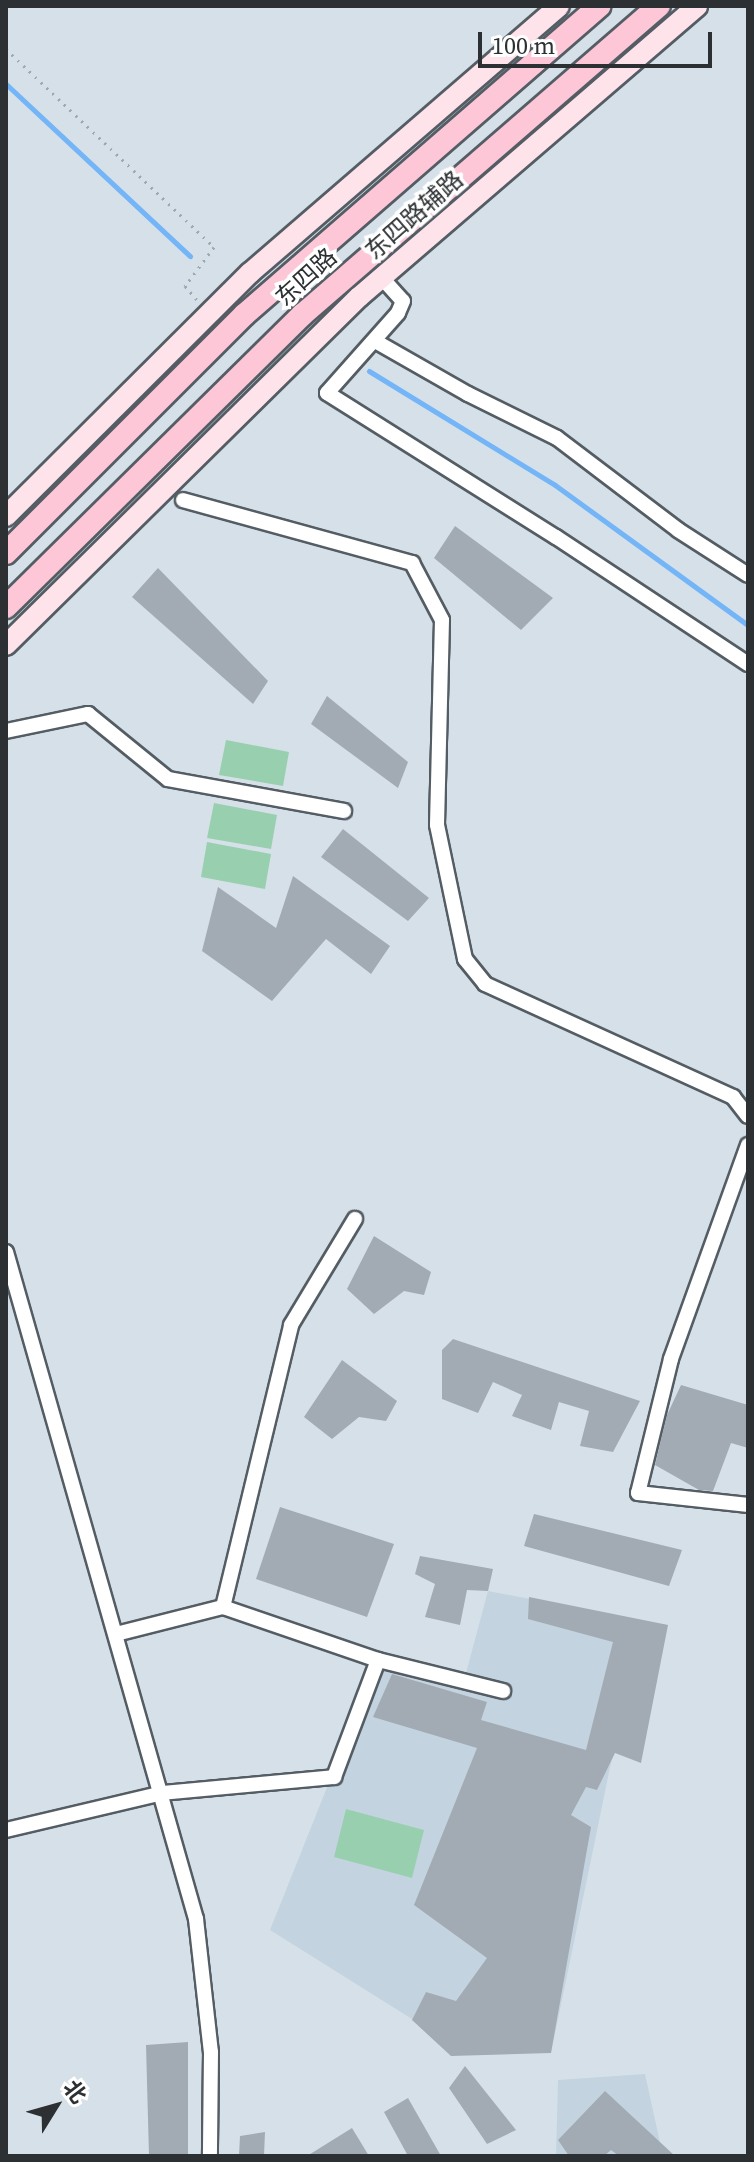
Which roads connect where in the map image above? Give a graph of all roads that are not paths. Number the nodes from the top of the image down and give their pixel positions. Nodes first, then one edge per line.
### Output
1 (559, 6) edge
2 (600, 6) edge
3 (659, 6) edge
4 (697, 6) edge
5 (382, 278) junction
6 (375, 341) junction
7 (183, 500) dead end
8 (6, 516) edge
9 (6, 553) edge
10 (748, 575) edge
11 (6, 607) edge
12 (6, 645) edge
13 (748, 664) edge
14 (6, 731) edge
15 (344, 811) dead end
16 (748, 1116) edge
17 (748, 1145) edge
18 (355, 1219) dead end
19 (6, 1252) edge
20 (748, 1505) edge
21 (223, 1607) junction
22 (116, 1634) junction
23 (378, 1660) junction
24 (503, 1691) dead end
25 (162, 1793) junction
26 (6, 1830) edge
27 (210, 2156) edge

1 - 8 main road
2 - 9 main road, 东四路
3 - 11 main road, 东四路
4 - 5 main road, 东四路辅路
5 - 6 street
5 - 12 main road, 东四路辅路
6 - 10 street
6 - 13 street
7 - 16 street
14 - 15 street
17 - 20 street
18 - 21 street
19 - 22 street
21 - 22 street
21 - 23 street
22 - 25 street
23 - 24 street
23 - 25 street
25 - 26 street
25 - 27 street

